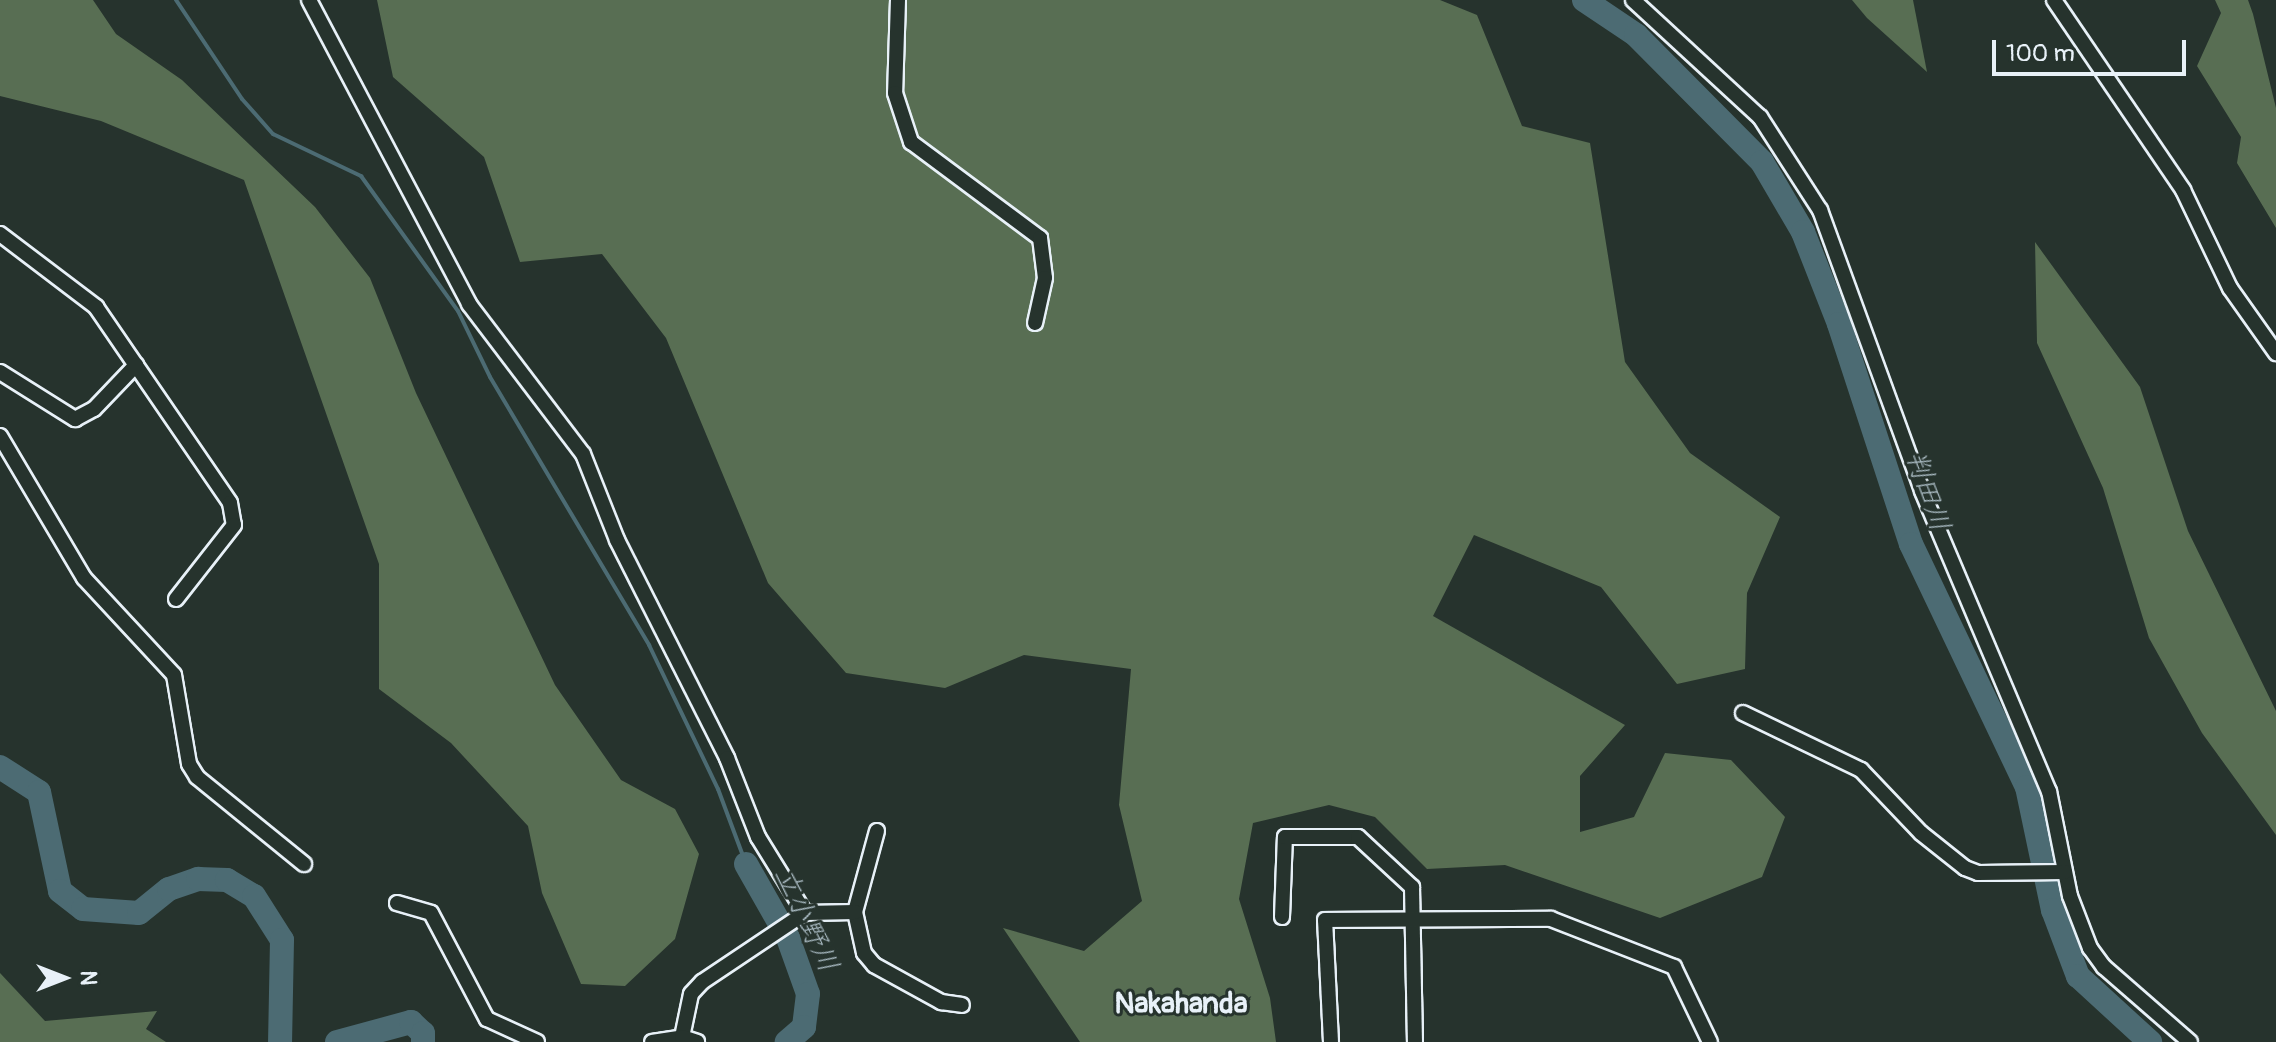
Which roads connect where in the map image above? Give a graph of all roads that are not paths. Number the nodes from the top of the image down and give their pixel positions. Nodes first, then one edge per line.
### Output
1 (309, 0) edge
2 (898, 0) edge
3 (1633, 0) edge
4 (2054, 0) edge
5 (0, 234) edge
6 (1035, 323) dead end
7 (2276, 353) edge
8 (136, 365) junction
9 (0, 372) edge
10 (0, 436) edge
11 (176, 599) dead end
12 (1743, 713) dead end
13 (877, 831) dead end
14 (304, 864) dead end
15 (2061, 872) junction
16 (397, 903) dead end
17 (855, 912) junction
18 (805, 913) junction
19 (1282, 917) dead end
20 (1414, 920) junction
21 (962, 1005) dead end
22 (690, 1039) edge
23 (537, 1042) edge
24 (652, 1042) edge
25 (1331, 1042) edge
26 (1415, 1042) edge
27 (1710, 1042) edge
28 (2190, 1042) edge

1 - 18 street
2 - 6 street
3 - 15 street
4 - 7 street
5 - 8 street
8 - 9 street
8 - 11 street
10 - 14 street
12 - 15 street
13 - 17 street
15 - 28 street
16 - 23 street
17 - 18 street
17 - 21 street
18 - 22 street
19 - 20 street
20 - 25 street
20 - 26 street
20 - 27 street
22 - 24 street

